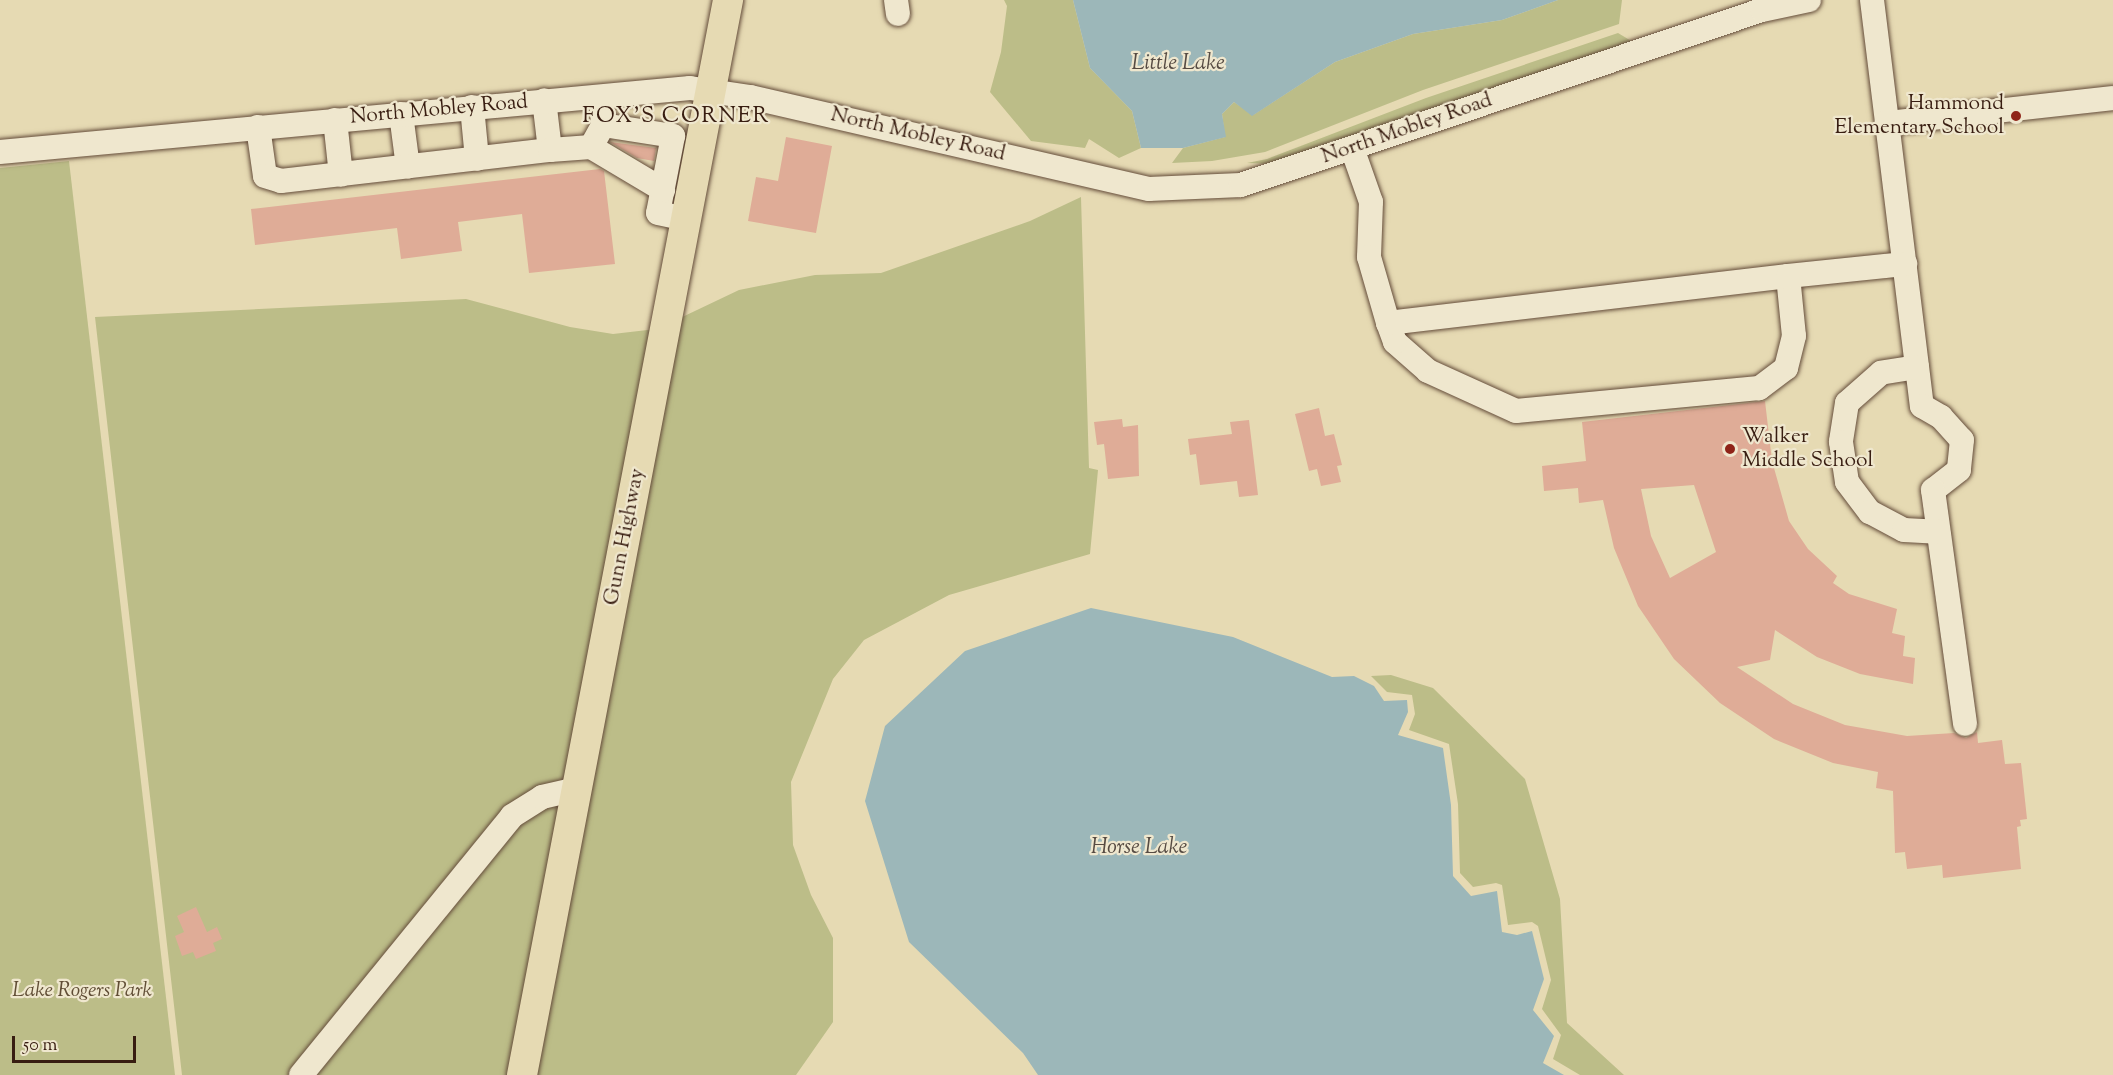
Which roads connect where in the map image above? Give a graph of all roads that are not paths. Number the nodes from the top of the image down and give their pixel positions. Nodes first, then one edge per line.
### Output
1 (728, 0) edge
2 (1809, 0) edge
3 (1872, 0) edge
4 (711, 89) junction
5 (602, 94) junction
6 (2113, 98) edge
7 (544, 100) junction
8 (472, 107) junction
9 (401, 114) junction
10 (335, 120) junction
11 (1887, 123) junction
12 (603, 125) junction
13 (258, 128) junction
14 (673, 136) junction
15 (702, 140) junction
16 (591, 147) junction
17 (1352, 148) junction
18 (550, 150) junction
19 (0, 152) edge
20 (477, 159) junction
21 (408, 167) junction
22 (341, 175) junction
23 (663, 190) junction
24 (687, 219) junction
25 (1905, 264) junction
26 (1788, 276) junction
27 (1388, 323) junction
28 (1917, 368) junction
29 (1937, 532) junction
30 (1965, 724) dead end
31 (577, 789) junction
32 (301, 1075) edge
33 (522, 1075) edge

1 - 4 main road, Gunn Highway
2 - 17 street, North Mobley Road
3 - 11 street
4 - 5 street, North Mobley Road
4 - 15 main road, Gunn Highway
4 - 17 street, North Mobley Road
5 - 7 street, North Mobley Road
5 - 12 street
6 - 11 street
7 - 8 street, North Mobley Road
7 - 18 street
8 - 9 street, North Mobley Road
8 - 20 street
9 - 10 street, North Mobley Road
9 - 21 street
10 - 13 street, North Mobley Road
10 - 22 street
11 - 25 street
12 - 14 street
12 - 16 street
13 - 19 street, North Mobley Road
13 - 22 street
14 - 15 street
14 - 23 street
15 - 24 main road, Gunn Highway
16 - 18 street
16 - 23 street
17 - 27 street
18 - 20 street
20 - 21 street
21 - 22 street
23 - 24 street
24 - 31 main road, Gunn Highway
25 - 26 street
25 - 28 street
26 - 27 street
26 - 27 street
28 - 29 street
28 - 29 street
29 - 30 street
31 - 32 street
31 - 33 main road, Gunn Highway

